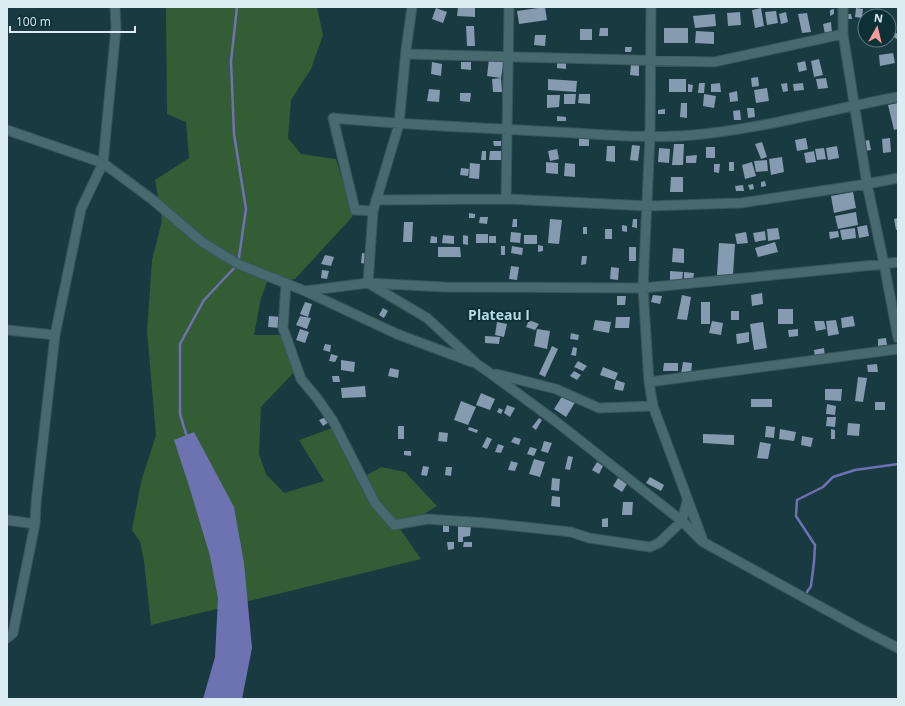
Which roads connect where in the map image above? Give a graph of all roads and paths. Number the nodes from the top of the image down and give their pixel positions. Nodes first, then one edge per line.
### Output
1 (115, 7) edge
2 (412, 7) edge
3 (509, 7) edge
4 (651, 7) edge
5 (843, 7) edge
6 (843, 34) junction
7 (406, 54) junction
8 (508, 56) junction
9 (651, 61) junction
10 (898, 97) edge
11 (855, 105) junction
12 (399, 124) junction
13 (7, 130) edge
14 (508, 130) junction
15 (650, 136) junction
16 (103, 163) junction
17 (898, 178) edge
18 (867, 184) junction
19 (506, 199) junction
20 (376, 200) junction
21 (648, 206) junction
22 (373, 211) junction
23 (898, 262) edge
24 (884, 264) junction
25 (286, 283) junction
26 (368, 283) junction
27 (643, 288) junction
28 (305, 291) junction
29 (7, 330) edge
30 (55, 335) junction
31 (898, 338) edge
32 (898, 349) edge
33 (477, 364) junction
34 (490, 372) junction
35 (649, 382) junction
36 (653, 406) junction
37 (687, 501) junction
38 (7, 520) edge
39 (682, 521) junction
40 (35, 524) junction
41 (703, 542) junction
42 (7, 638) edge
43 (898, 648) edge

1 - 16 street
2 - 7 street
3 - 8 street
4 - 9 street
5 - 6 street
6 - 9 street
6 - 11 street
7 - 8 street
7 - 12 street
8 - 9 street
8 - 14 street
9 - 15 street
10 - 11 street
11 - 15 street
11 - 18 street
12 - 14 street
12 - 20 street
12 - 22 street
13 - 16 street
14 - 15 street
14 - 19 street
15 - 21 street
16 - 25 street
16 - 30 street
17 - 18 street
18 - 21 street
18 - 24 street
19 - 20 street
19 - 21 street
20 - 22 street
21 - 27 street
22 - 26 street
23 - 24 street
24 - 27 street
24 - 31 street
25 - 28 street
25 - 39 street
26 - 27 street
26 - 28 street
26 - 33 street
27 - 35 street
28 - 33 street
29 - 30 street
30 - 40 street
32 - 35 street
33 - 34 street
34 - 36 street
34 - 39 street
35 - 36 street
36 - 37 street
37 - 39 street
37 - 41 street
38 - 40 street
39 - 41 street
40 - 42 street
41 - 43 street

